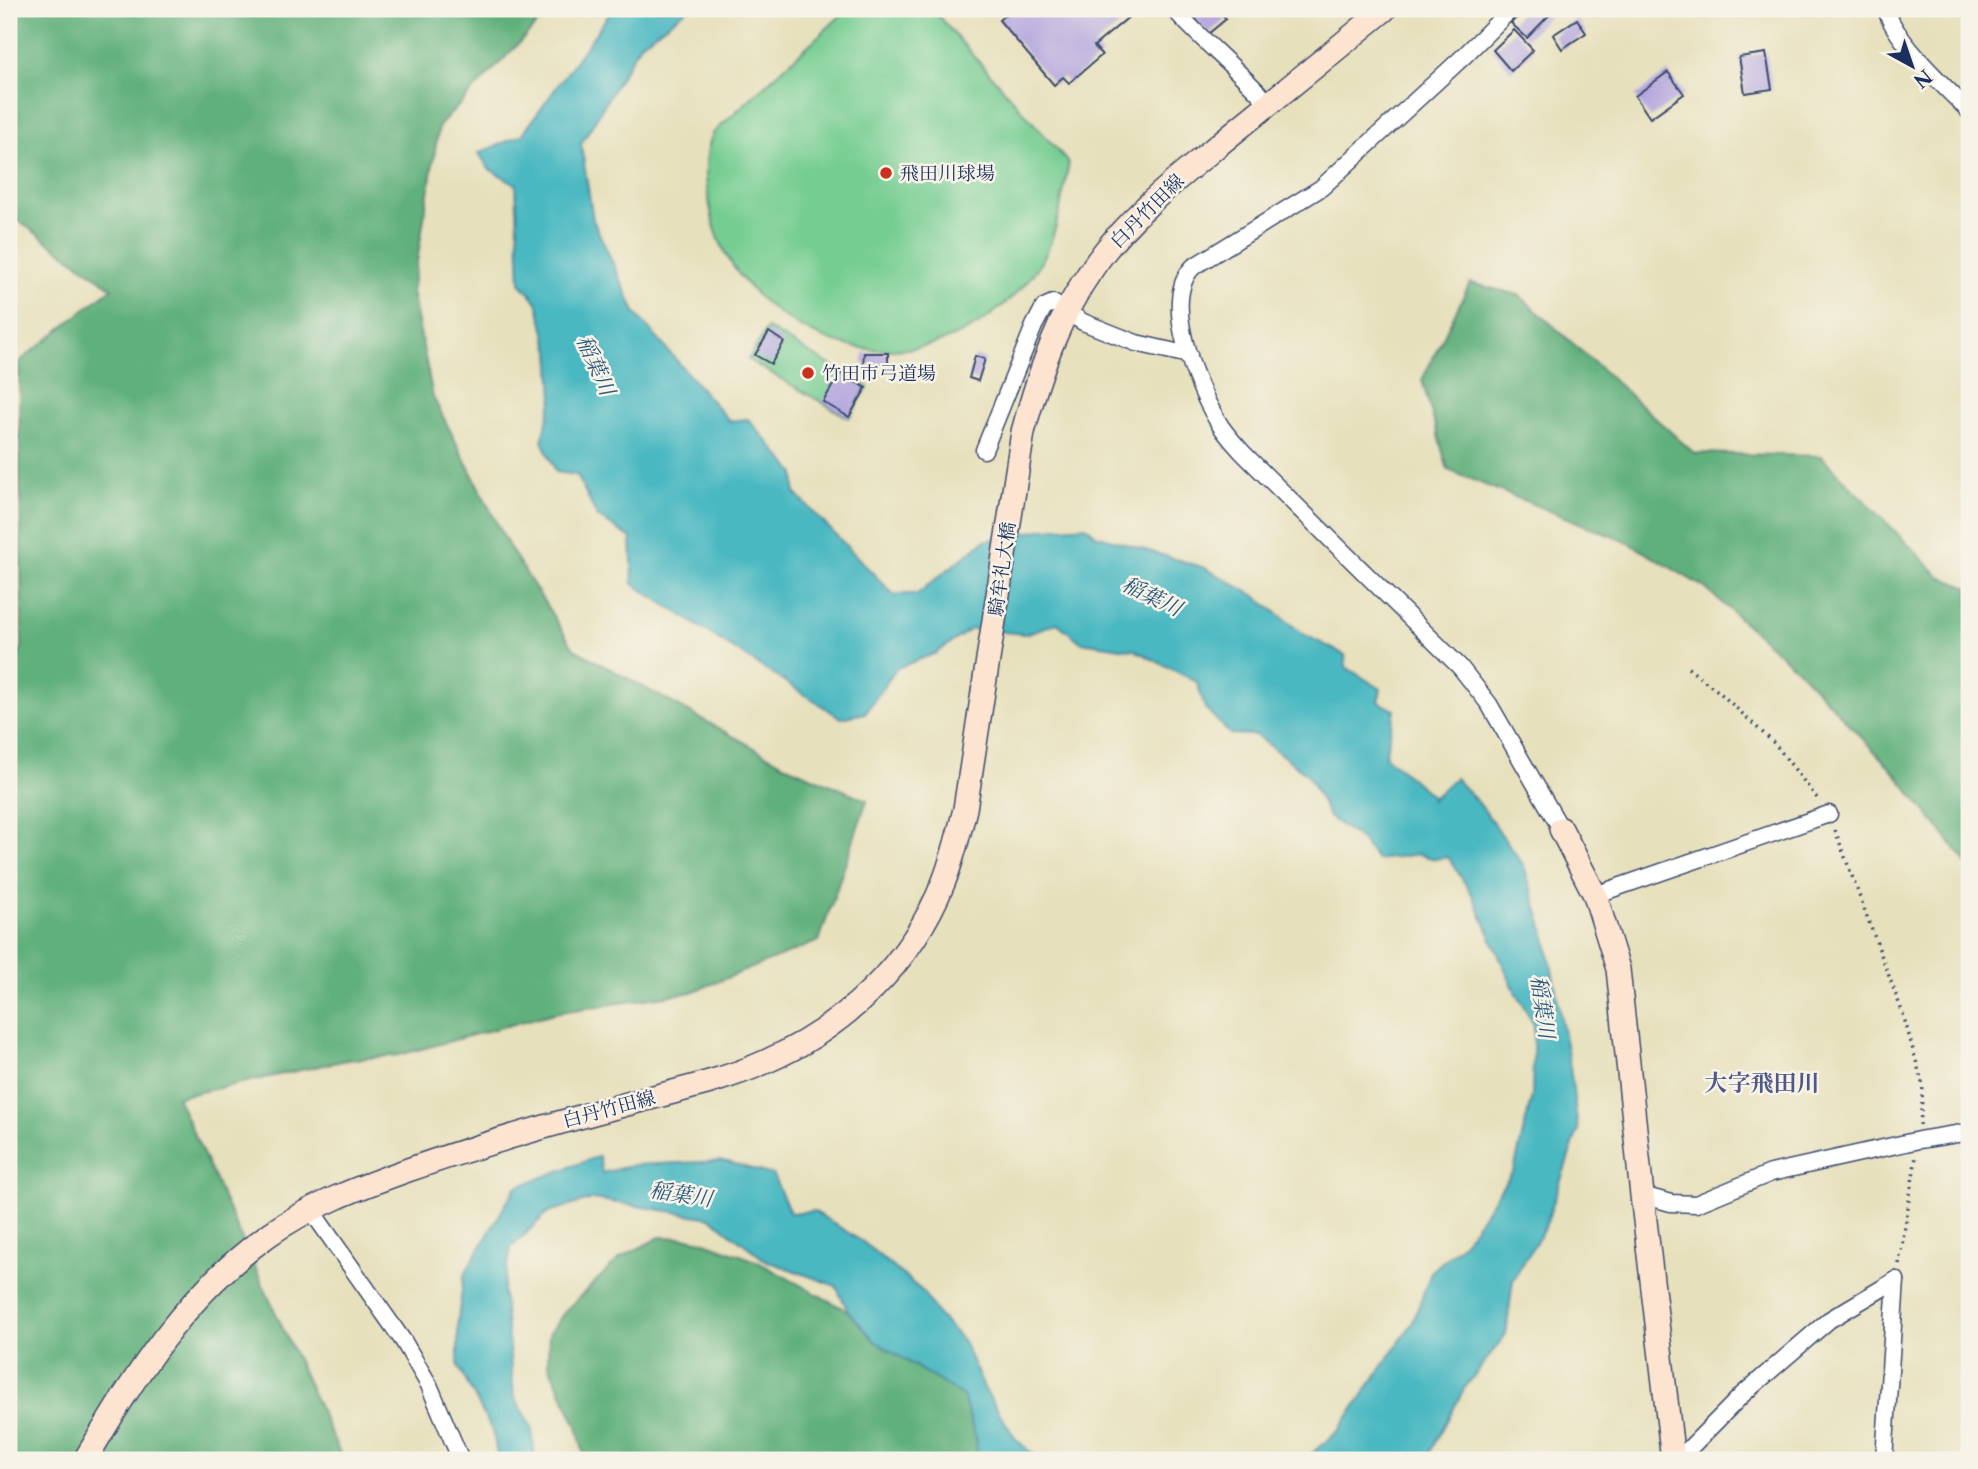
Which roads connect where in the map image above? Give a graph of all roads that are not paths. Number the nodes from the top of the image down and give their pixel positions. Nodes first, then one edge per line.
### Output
1 (1174, 9) edge
2 (1385, 9) edge
3 (1511, 9) edge
4 (1886, 9) edge
5 (1269, 104) junction
6 (1969, 111) edge
7 (1066, 310) junction
8 (1189, 355) junction
9 (984, 450) dead end
10 (1015, 485) joint
11 (990, 653) joint
12 (1829, 814) road end
13 (1561, 829) joint
14 (1595, 895) junction
15 (1969, 1132) edge
16 (1642, 1195) junction
17 (311, 1210) junction
18 (85, 1460) edge
19 (461, 1460) edge
20 (1676, 1460) edge
21 (1884, 1460) edge

1 - 5 street
2 - 5 main road, 白丹竹田線
3 - 8 street
4 - 6 street
5 - 7 main road, 白丹竹田線
7 - 8 street
7 - 9 street
7 - 10 main road, 白丹竹田線
8 - 13 street
10 - 11 main road, 騎牟礼大橋
11 - 17 main road, 白丹竹田線
12 - 14 street
13 - 14 main road
14 - 16 main road
15 - 16 street
16 - 20 main road
17 - 18 main road, 白丹竹田線
17 - 19 street
20 - 21 street

